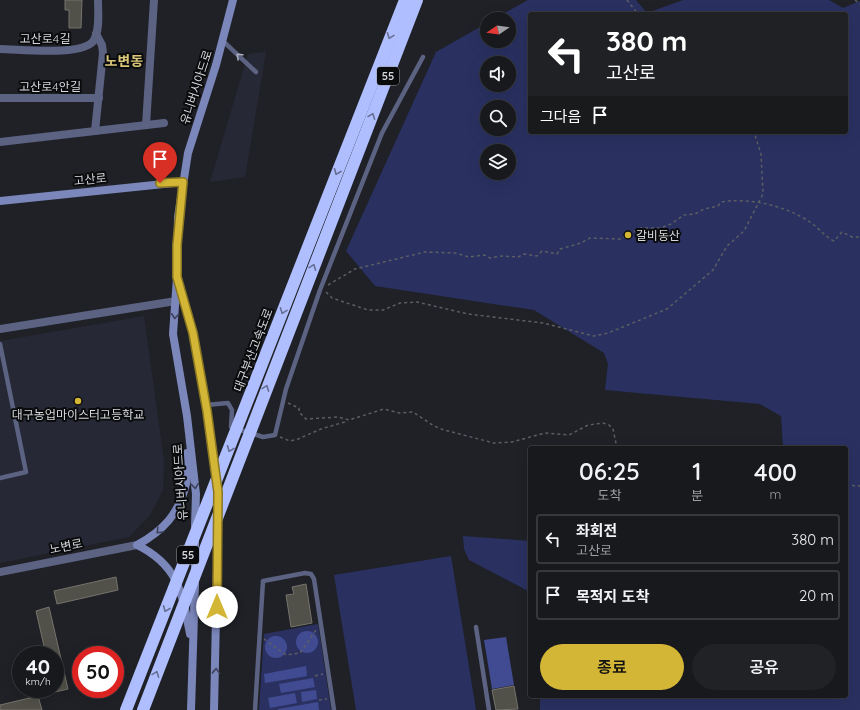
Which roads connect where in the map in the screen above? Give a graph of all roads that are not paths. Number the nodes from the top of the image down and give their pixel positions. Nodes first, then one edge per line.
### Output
1 (98, 0) edge
2 (154, 0) edge
3 (233, 0) edge
4 (404, 0) edge
5 (418, 0) edge
6 (96, 34) junction
7 (223, 41) junction
8 (0, 49) edge
9 (423, 57) dead end
10 (256, 72) dead end
11 (0, 98) edge
12 (99, 98) junction
13 (164, 123) dead end
14 (146, 125) junction
15 (95, 131) junction
16 (0, 142) edge
17 (352, 150) junction
18 (183, 182) junction
19 (0, 201) edge
20 (177, 277) junction
21 (176, 301) junction
22 (0, 329) edge
23 (0, 344) edge
24 (206, 405) junction
25 (187, 416) junction
26 (0, 478) edge
27 (137, 545) junction
28 (0, 572) edge
29 (476, 627) dead end
30 (193, 647) junction
31 (126, 710) edge
32 (142, 710) edge
33 (191, 710) edge
34 (214, 710) edge
35 (255, 710) edge
36 (334, 710) edge
37 (489, 710) edge

1 - 6 street
2 - 14 street
3 - 7 main road, 유니버시아드로
4 -> 17 highway, 대구부산고속도로 / 55
17 -> 5 highway, 대구부산고속도로 / 55
6 - 8 street, 고산로4길
6 - 12 street
10 -> 7 lane
7 - 18 main road, 유니버시아드로
9 - 24 lane
11 - 12 street, 고산로4안길
12 - 15 street
13 - 14 street
14 - 15 street
15 - 16 street
17 -> 31 highway, 대구부산고속도로 / 55
32 -> 17 highway, 대구부산고속도로 / 55
18 - 19 main road, 고산로
18 - 20 main road, 유니버시아드로
20 - 21 main road, 유니버시아드로
20 - 24 main road, 유니버시아드로
21 - 22 street
21 -> 25 main road, 유니버시아드로
23 - 26 lane
34 -> 24 main road, 유니버시아드로
25 -> 27 main road
25 -> 30 main road, 유니버시아드로
27 - 28 street, 노변로
27 - 30 main road
29 - 37 lane
30 - 33 main road, 유니버시아드로
35 - 36 lane

